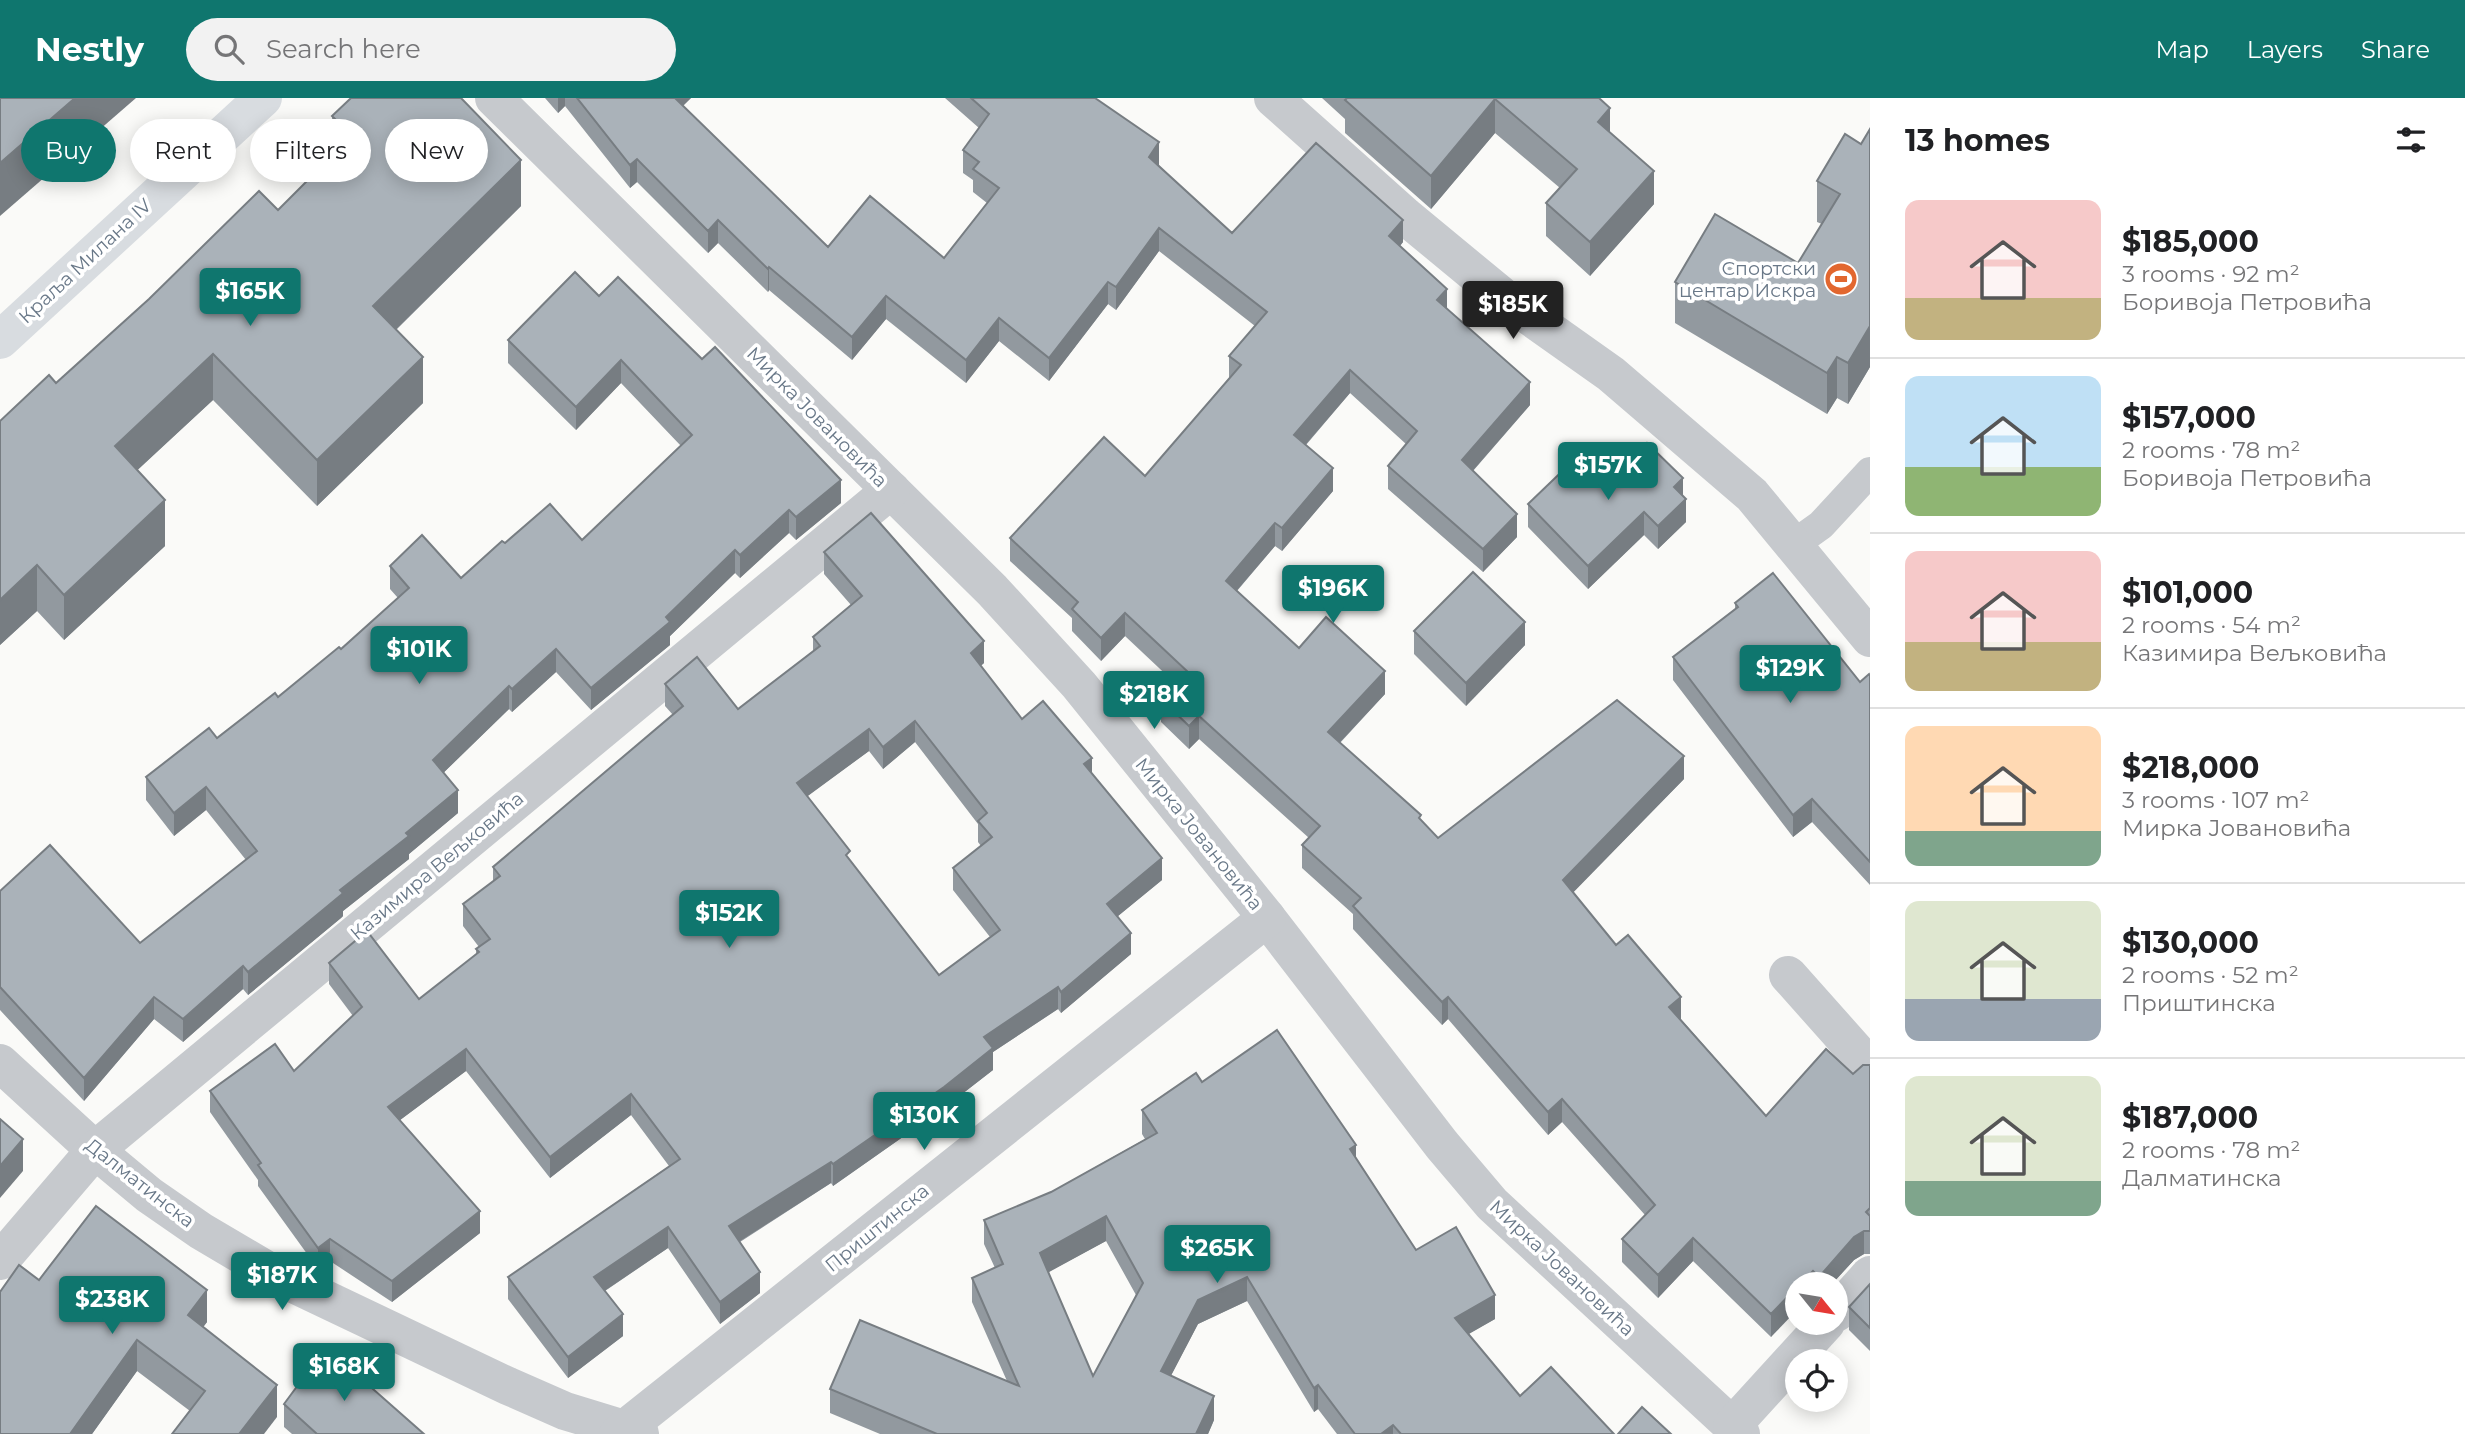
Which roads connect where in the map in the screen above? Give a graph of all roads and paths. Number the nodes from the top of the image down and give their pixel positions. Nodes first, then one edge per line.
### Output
1 (263, 98) edge
2 (494, 98) edge
3 (1273, 98) edge
4 (0, 340) edge
5 (1870, 472) edge
6 (891, 489) junction
7 (1793, 544) junction
8 (1870, 638) edge
9 (1267, 918) junction
10 (1788, 975) dead end
11 (0, 1063) edge
12 (1870, 1067) edge
13 (95, 1150) junction
14 (0, 1261) edge
15 (1870, 1275) edge
16 (1848, 1300) edge
17 (1816, 1335) edge
18 (1737, 1430) edge
19 (628, 1432) edge

1 - 4 main road, Краља Милана IV
2 - 6 street, Мирка Јовановића
3 - 7 street
5 - 7 lane
6 - 9 street, Мирка Јовановића
6 - 13 street, Казимира Вељковића
7 - 8 street
9 - 18 street, Мирка Јовановића
9 - 19 street, Приштинска
10 - 12 street
11 - 13 street, Далматинска
13 - 14 street, Казимира Вељковића
13 - 19 street, Далматинска
15 - 16 street
17 - 18 street

